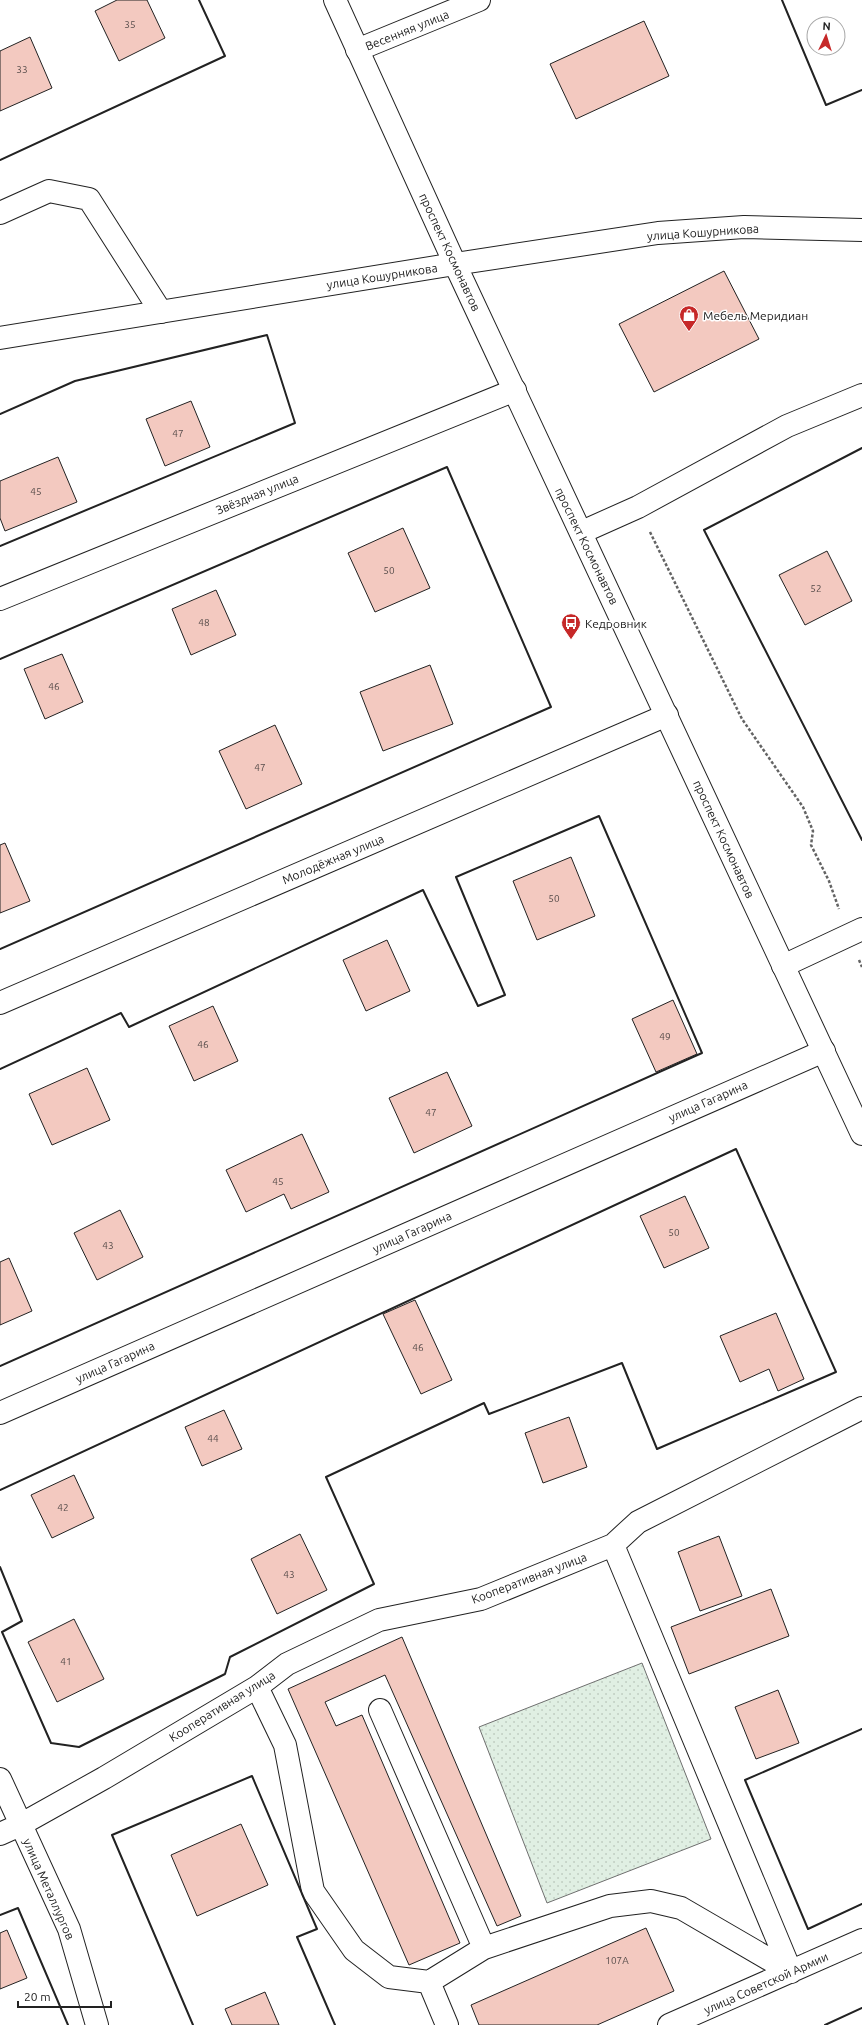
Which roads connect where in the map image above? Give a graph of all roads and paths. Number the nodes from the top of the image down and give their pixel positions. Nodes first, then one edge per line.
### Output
1 (335, 0) edge
2 (479, 0) edge
3 (357, 50) junction
4 (0, 213) edge
5 (862, 230) edge
6 (455, 264) junction
7 (161, 312) junction
8 (0, 338) edge
9 (515, 390) junction
10 (862, 394) edge
11 (638, 507) junction
12 (582, 532) junction
13 (0, 599) edge
14 (667, 715) junction
15 (856, 932) edge
16 (783, 966) junction
17 (862, 967) edge
18 (0, 1003) edge
19 (824, 1050) junction
20 (862, 1134) edge
21 (862, 1408) edge
22 (0, 1413) edge
23 (613, 1545) junction
24 (256, 1687) junction
25 (380, 1710) dead end
26 (0, 1779) edge
27 (20, 1825) junction
28 (0, 1834) edge
29 (862, 1940) edge
30 (484, 1948) junction
31 (791, 1972) junction
32 (429, 1982) junction
33 (97, 2025) edge
34 (447, 2025) edge
35 (669, 2025) edge

1 - 3 street, проспект Космонавтов
2 - 3 street, Весенняя улица
3 - 6 street, проспект Космонавтов
4 - 7 street
5 - 6 street, улица Кошурникова
6 - 7 street, улица Кошурникова
6 - 9 street, проспект Космонавтов
7 - 8 street, улица Кошурникова
9 - 12 street, проспект Космонавтов
9 - 13 street, Звёздная улица
10 - 11 street
11 - 12 street
11 - 15 path
12 - 14 street, проспект Космонавтов
14 - 16 street, проспект Космонавтов
14 - 18 street, Молодёжная улица
15 - 16 street
15 - 17 path
16 - 19 street, проспект Космонавтов
19 - 20 street, проспект Космонавтов
19 - 22 street, улица Гагарина
21 - 23 street, Кооперативная улица
23 - 24 street, Кооперативная улица
23 - 31 street
24 - 27 street, Кооперативная улица
24 - 32 street
25 - 30 street
26 - 27 street, улица Металлургов
27 - 28 street, Кооперативная улица
27 - 33 street, улица Металлургов
29 - 31 street, улица Советской Армии
30 - 31 street
30 - 32 street
31 - 35 street, улица Советской Армии
32 - 34 street

